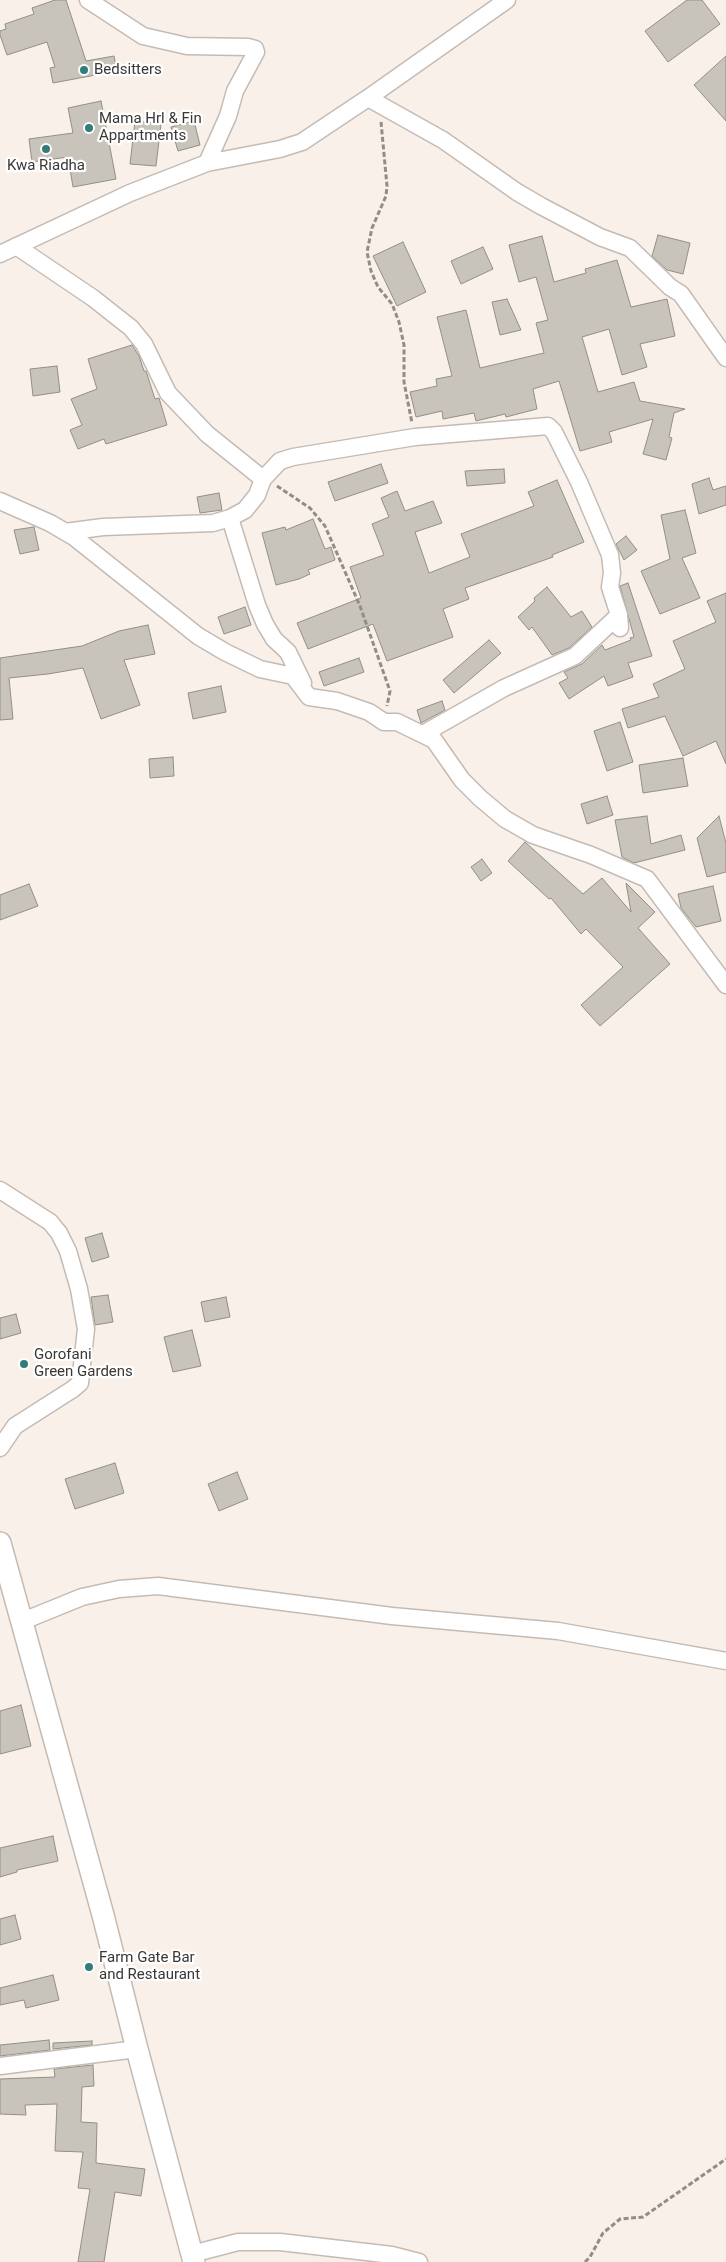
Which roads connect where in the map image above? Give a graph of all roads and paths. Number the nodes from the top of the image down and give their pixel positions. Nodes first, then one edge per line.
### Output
1 (88, 0) edge
2 (507, 0) edge
3 (374, 102) junction
4 (207, 163) junction
5 (16, 246) junction
6 (0, 254) edge
7 (726, 358) edge
8 (415, 437) junction
9 (263, 480) junction
10 (0, 501) edge
11 (230, 518) junction
12 (66, 532) junction
13 (309, 697) junction
14 (391, 722) junction
15 (427, 731) junction
16 (726, 985) edge
17 (0, 1190) edge
18 (0, 1448) edge
19 (0, 1543) edge
20 (23, 1621) junction
21 (726, 1661) edge
22 (136, 2049) junction
23 (0, 2066) edge
24 (726, 2158) edge
25 (193, 2258) edge
26 (419, 2262) edge
27 (585, 2262) edge

1 - 4 street
2 - 3 street
3 - 4 street
3 - 7 street
3 - 8 path
4 - 5 street
5 - 6 street
5 - 9 street
8 - 9 street
8 - 15 street
9 - 11 street
9 - 14 path
10 - 12 street
11 - 12 street
11 - 13 street
12 - 13 street
13 - 14 street
14 - 15 street
15 - 16 street
17 - 18 street
19 - 20 street
20 - 21 street
20 - 22 street
22 - 23 street
22 - 25 street
24 - 27 path
25 - 26 street

